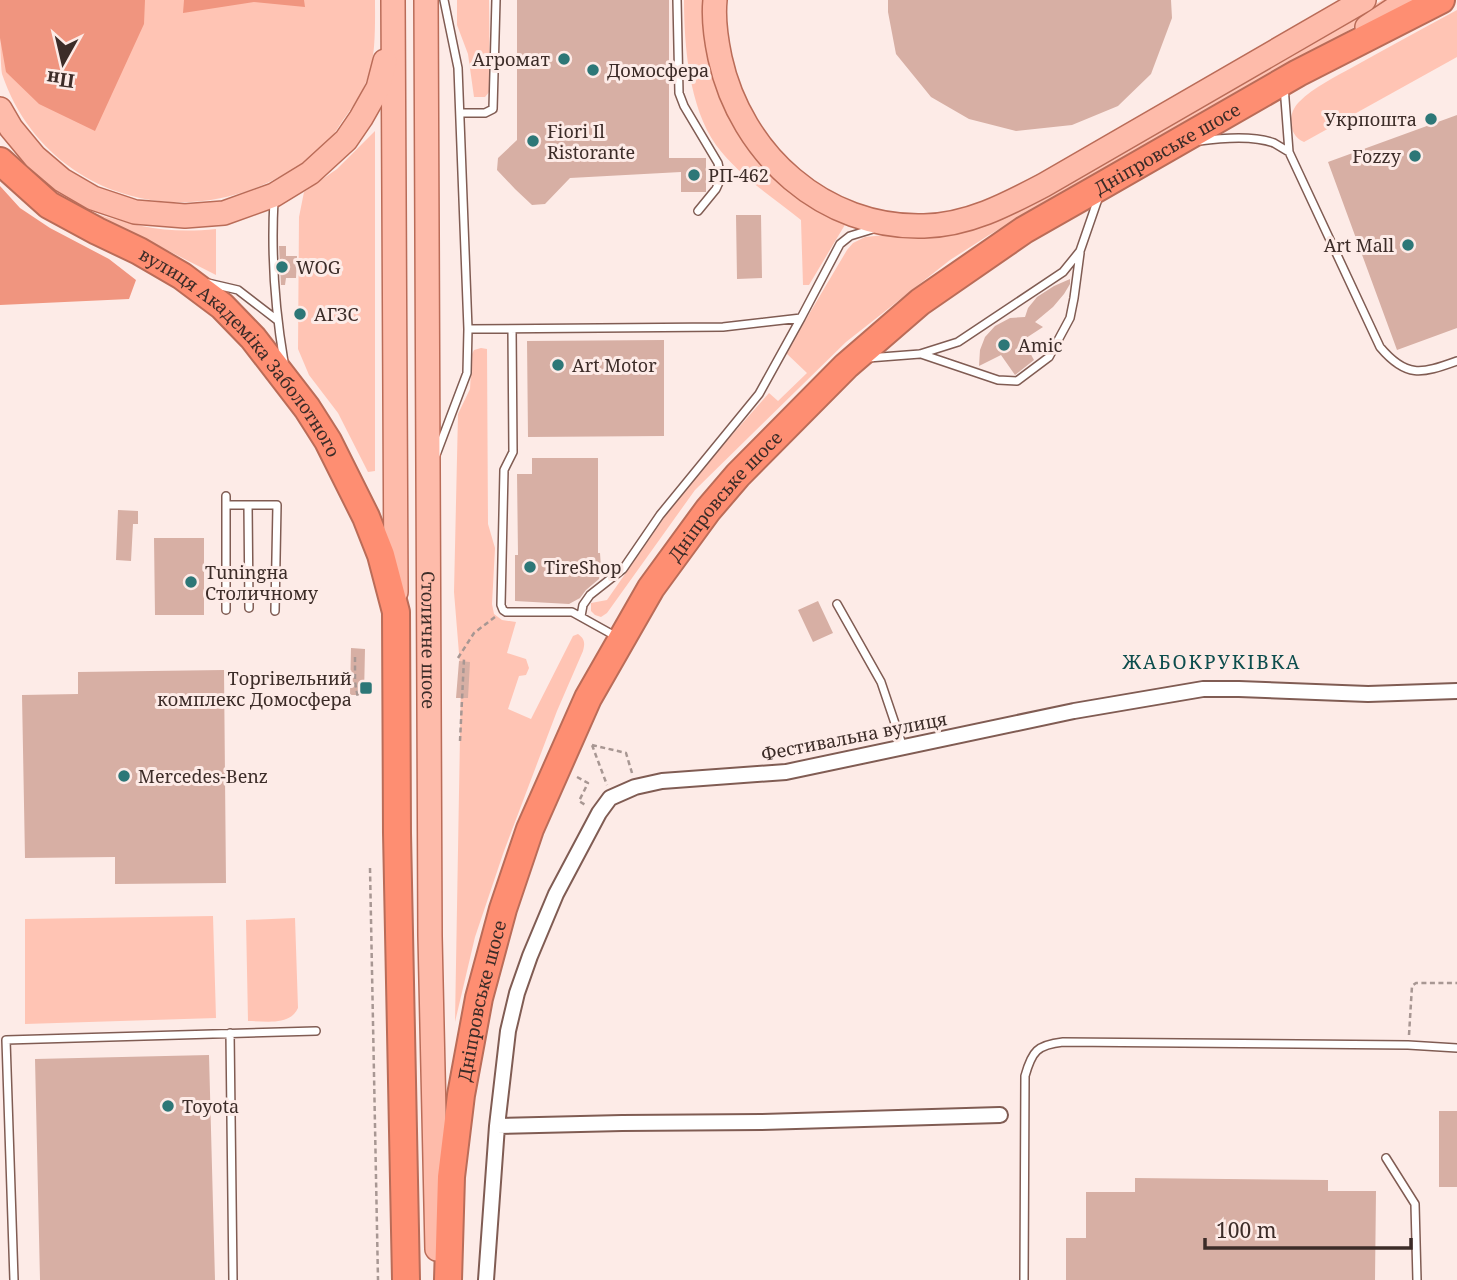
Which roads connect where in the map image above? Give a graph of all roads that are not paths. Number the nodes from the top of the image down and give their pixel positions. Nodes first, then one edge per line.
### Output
1 (393, 0) edge
2 (426, 0) edge
3 (444, 0) edge
4 (496, 0) edge
5 (677, 0) edge
6 (715, 0) edge
7 (1328, 0) edge
8 (1364, 0) edge
9 (1408, 0) edge
10 (1441, 0) edge
11 (393, 27) junction
12 (1314, 30) junction
13 (1291, 78) junction
14 (0, 109) edge
15 (460, 113) junction
16 (1174, 145) junction
17 (1289, 152) junction
18 (0, 162) edge
19 (1103, 185) junction
20 (274, 195) junction
21 (698, 211) dead end
22 (900, 225) junction
23 (1080, 251) junction
24 (182, 276) junction
25 (801, 318) junction
26 (277, 320) junction
27 (468, 329) junction
28 (512, 329) junction
29 (920, 354) junction
30 (853, 359) junction
31 (1457, 361) edge
32 (286, 380) junction
33 (428, 479) junction
34 (226, 496) dead end
35 (226, 505) junction
36 (248, 505) junction
37 (837, 604) dead end
38 (248, 608) dead end
39 (226, 610) dead end
40 (275, 611) dead end
41 (397, 612) junction
42 (581, 615) junction
43 (620, 639) junction
44 (1457, 691) edge
45 (903, 747) junction
46 (316, 1031) dead end
47 (230, 1033) junction
48 (1457, 1048) edge
49 (1000, 1115) dead end
50 (497, 1126) junction
51 (1386, 1158) dead end
52 (14, 1280) edge
53 (233, 1280) edge
54 (406, 1280) edge
55 (438, 1280) edge
56 (448, 1280) edge
57 (486, 1280) edge
58 (1024, 1280) edge
59 (1417, 1280) edge

1 - 11 main road, Столичне шосе
2 - 33 main road, Столичне шосе
3 - 15 lane
4 - 15 lane
5 - 21 lane
6 - 22 main road, Дніпровське шосе
7 - 12 main road
8 - 12 main road, Дніпровське шосе
9 - 13 main road, Дніпровське шосе
10 - 13 highway
11 - 20 main road
11 - 41 main road, Столичне шосе
12 - 22 main road, Дніпровське шосе
13 - 16 highway, Дніпровське шосе
13 - 17 lane
14 - 20 main road
15 - 27 lane
16 - 17 lane
16 - 19 highway, Дніпровське шосе
17 - 31 lane
18 - 24 highway, вулиця Академіка Заболотного
19 - 23 lane
19 - 30 highway, Дніпровське шосе
20 - 26 lane
22 - 25 lane
23 - 29 lane
23 - 29 lane
24 - 26 lane
24 - 32 highway, вулиця Академіка Заболотного
25 - 28 lane
25 - 42 lane
26 - 32 lane
27 - 28 lane
27 - 33 lane
28 - 42 lane
29 - 30 lane
30 - 43 highway, Дніпровське шосе
32 - 41 highway, вулиця Академіка Заболотного
33 - 55 main road, Столичне шосе
34 - 35 lane
35 - 36 lane
35 - 39 lane
36 - 38 lane
36 - 40 lane
37 - 45 lane
41 - 54 highway, Столичне шосе
42 - 43 lane
43 - 56 highway, Дніпровське шосе
44 - 45 street, Фестивальна вулиця
45 - 50 street, Фестивальна вулиця
46 - 47 lane
47 - 52 lane
47 - 53 lane
48 - 58 lane
49 - 50 street
50 - 57 street
51 - 59 lane

